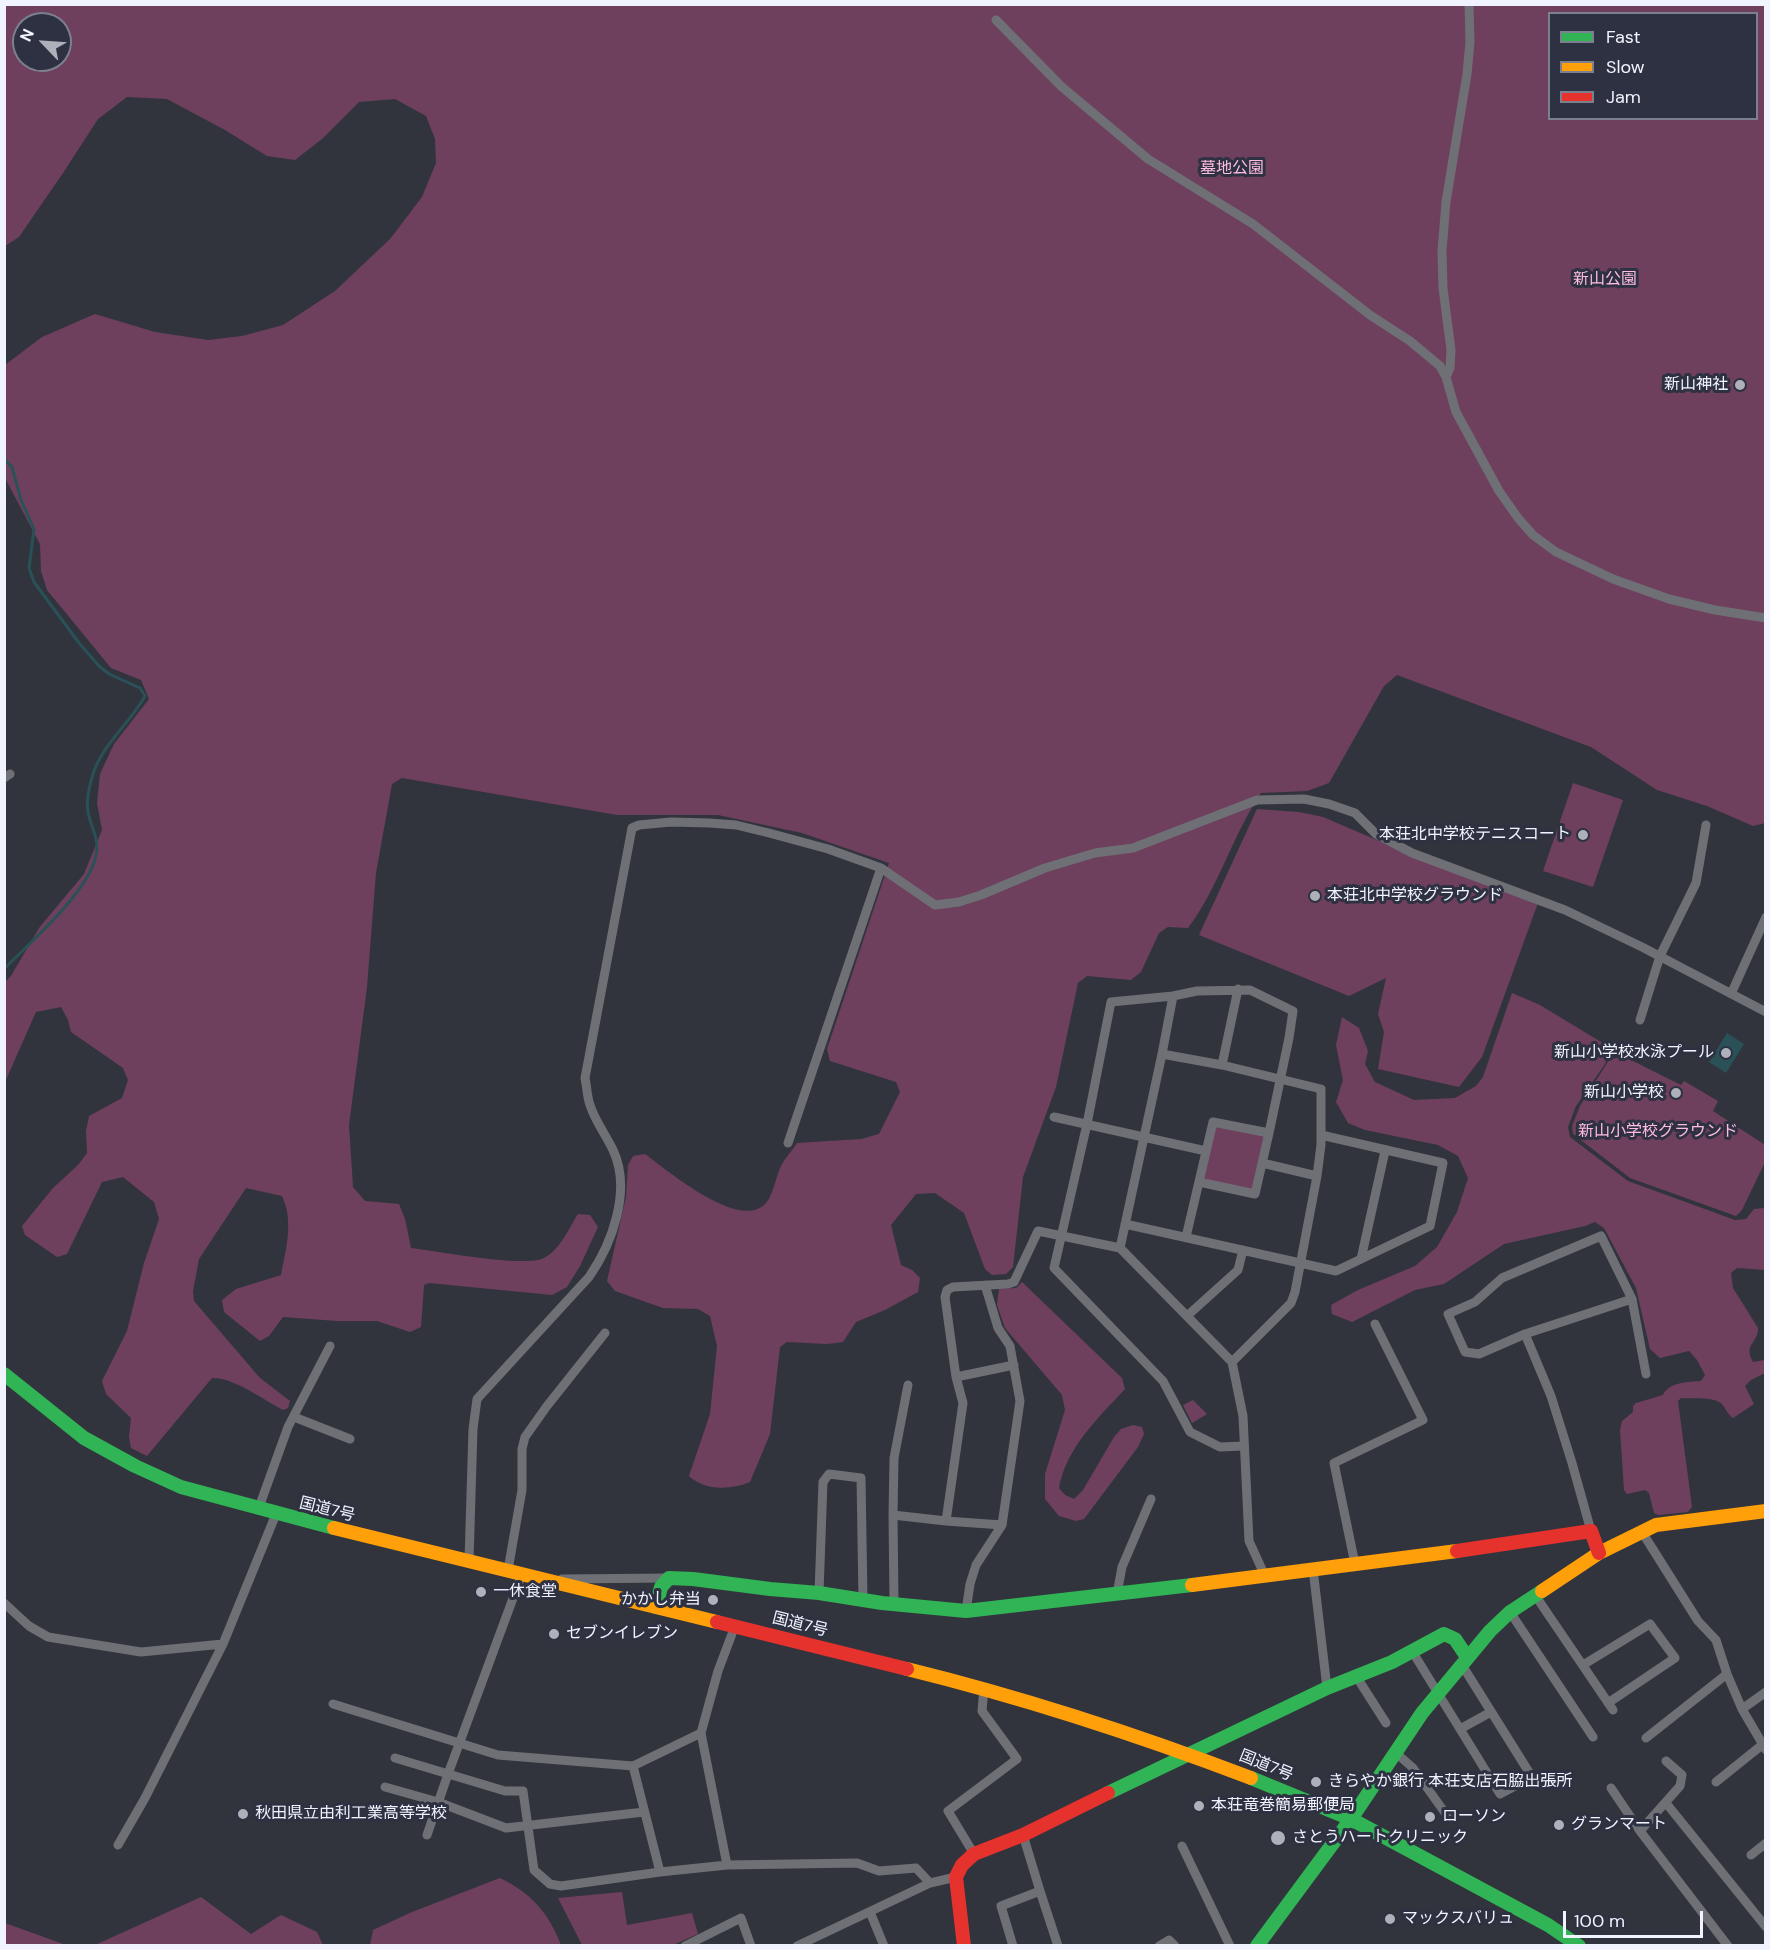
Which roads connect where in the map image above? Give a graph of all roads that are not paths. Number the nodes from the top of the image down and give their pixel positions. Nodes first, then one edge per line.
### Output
1 (1469, 4) edge
2 (996, 20) dead end
3 (1446, 377) junction
4 (1766, 618) edge
5 (1706, 825) dead end
6 (881, 868) junction
7 (1766, 917) edge
8 (1660, 956) junction
9 (1238, 989) junction
10 (1731, 994) junction
11 (1173, 996) junction
12 (1766, 1012) edge
13 (1640, 1020) dead end
14 (1162, 1054) junction
15 (1222, 1065) junction
16 (1280, 1078) junction
17 (1054, 1117) dead end
18 (1087, 1124) junction
19 (1269, 1133) junction
20 (1321, 1135) junction
21 (1145, 1138) junction
22 (788, 1143) dead end
23 (1385, 1151) junction
24 (1206, 1152) junction
25 (1262, 1163) junction
26 (1317, 1176) junction
27 (1199, 1182) junction
28 (1125, 1224) junction
29 (1062, 1236) junction
30 (1186, 1237) junction
31 (1120, 1248) junction
32 (1243, 1250) junction
33 (1361, 1259) junction
34 (1301, 1264) junction
35 (985, 1285) junction
36 (1632, 1299) junction
37 (1187, 1316) junction
38 (1375, 1324) dead end
39 (605, 1333) dead end
40 (1525, 1334) junction
41 (330, 1346) dead end
42 (1232, 1362) junction
43 (1014, 1365) junction
44 (4, 1374) edge
45 (1646, 1374) dead end
46 (956, 1377) junction
47 (908, 1385) dead end
48 (294, 1416) junction
49 (350, 1439) dead end
50 (1244, 1446) junction
51 (1152, 1499) dead end
52 (258, 1510) junction
53 (1766, 1511) edge
54 (276, 1514) junction
55 (892, 1515) junction
56 (946, 1521) junction
57 (1002, 1525) junction
58 (1591, 1532) junction
59 (1642, 1532) junction
60 (1599, 1552) junction
61 (469, 1561) junction
62 (1355, 1564) junction
63 (1313, 1569) junction
64 (508, 1570) junction
65 (522, 1574) junction
66 (1265, 1575) junction
67 (669, 1578) junction
68 (542, 1579) junction
69 (819, 1593) junction
70 (1117, 1594) junction
71 (1535, 1595) junction
72 (863, 1600) junction
73 (4, 1604) edge
74 (894, 1604) junction
75 (656, 1607) junction
76 (966, 1611) junction
77 (1510, 1612) junction
78 (735, 1626) junction
79 (223, 1644) junction
80 (1412, 1651) junction
81 (1464, 1661) junction
82 (1583, 1665) junction
83 (1727, 1674) junction
84 (1356, 1676) junction
85 (984, 1688) junction
86 (1327, 1688) junction
87 (1766, 1692) edge
88 (1437, 1693) junction
89 (333, 1704) dead end
90 (1742, 1709) junction
91 (1491, 1712) junction
92 (1386, 1723) dead end
93 (1460, 1730) junction
94 (701, 1733) junction
95 (1593, 1737) dead end
96 (1647, 1738) dead end
97 (459, 1744) junction
98 (1764, 1748) edge
99 (1395, 1752) junction
100 (1188, 1754) junction
101 (395, 1758) dead end
102 (1666, 1761) dead end
103 (633, 1766) junction
104 (448, 1774) junction
105 (1716, 1782) dead end
106 (385, 1787) dead end
107 (1611, 1788) dead end
108 (438, 1802) junction
109 (1666, 1803) junction
110 (644, 1812) junction
111 (1448, 1816) dead end
112 (1351, 1819) junction
113 (528, 1827) junction
114 (1640, 1832) junction
115 (427, 1835) dead end
116 (1023, 1835) junction
117 (1766, 1842) edge
118 (118, 1845) dead end
119 (1182, 1846) dead end
120 (974, 1854) junction
121 (1751, 1855) dead end
122 (727, 1865) junction
123 (660, 1872) junction
124 (956, 1877) junction
125 (930, 1883) junction
126 (1040, 1892) junction
127 (870, 1912) junction
128 (1766, 1927) edge
129 (685, 1946) edge
130 (751, 1946) edge
131 (797, 1946) edge
132 (884, 1946) edge
133 (964, 1946) edge
134 (1013, 1946) edge
135 (1058, 1946) edge
136 (1159, 1946) edge
137 (1174, 1946) edge
138 (1230, 1946) edge
139 (1257, 1946) edge
140 (1579, 1946) edge
141 (1728, 1946) edge

1 - 3 street
2 - 3 street
3 - 4 street
5 - 8 street
6 - 8 street
6 - 22 street
6 - 61 street
7 - 10 street
8 - 10 street
8 - 13 street
9 - 11 street
9 - 15 street
9 - 16 street
10 - 12 street
11 - 14 street
11 - 18 street
14 - 15 street
14 - 21 street
15 - 16 street
16 - 19 street
16 - 20 street
17 - 18 street
18 - 21 street
18 - 29 street
19 - 24 street
19 - 25 street
20 - 23 street
20 - 26 street
21 - 24 street
21 - 28 street
23 - 33 street
23 - 33 street
24 - 27 street
25 - 26 street
25 - 27 street
26 - 34 street
27 - 30 street
28 - 30 street
28 - 31 street
29 - 31 street
29 - 35 street
29 - 50 street
30 - 32 street
31 - 37 street
32 - 34 street
32 - 37 street
33 - 34 street
34 - 42 street
35 - 43 street
35 - 46 street
36 - 40 street
36 - 40 street
36 - 45 street
37 - 42 street
38 - 62 street
39 - 64 street
40 - 58 street
41 - 48 street
42 - 50 street
43 - 46 street
43 - 57 street
44 - 52 main road, 国道7号
46 - 56 street
47 - 55 street
48 - 49 street
48 - 52 street
50 - 66 street
51 - 70 street
52 - 54 main road, 国道7号
53 - 59 main road
54 - 61 main road, 国道7号
54 - 79 street
55 - 56 street
55 - 74 street
56 - 57 street
57 - 76 street
58 - 60 main road
58 - 62 main road
59 - 60 main road
59 - 83 street
60 - 71 main road
61 - 64 main road, 国道7号
62 - 63 main road
63 - 66 main road
63 - 86 street
64 - 65 main road, 国道7号
65 - 68 main road, 国道7号
65 - 97 street
66 - 70 main road
67 - 68 street
67 - 69 main road
67 - 75 main road
68 - 75 main road, 国道7号
69 - 72 main road
69 - 72 street
70 - 76 main road
71 - 77 main road
71 - 82 street
72 - 74 main road
73 - 79 street
74 - 76 main road
75 - 78 main road, 国道7号
77 - 81 main road
77 - 95 street
78 - 85 main road, 国道7号
78 - 94 street
79 - 118 street
80 - 81 main road
80 - 84 main road
80 - 88 street
81 - 88 main road
81 - 91 street
82 - 82 street
83 - 90 street
83 - 96 street
84 - 86 main road
84 - 92 street
85 - 100 main road, 国道7号
85 - 120 street
86 - 100 main road
87 - 90 street
88 - 93 street
88 - 99 main road
89 - 97 street
90 - 98 street
91 - 93 street
91 - 93 street
94 - 103 street
94 - 122 street
97 - 103 street
97 - 104 street
98 - 105 street
99 - 111 street
99 - 112 main road
100 - 112 main road, 国道7号
100 - 116 main road
101 - 104 street
102 - 109 street
103 - 110 street
104 - 108 street
104 - 113 street
106 - 108 street
107 - 114 street
108 - 113 street
108 - 115 street
109 - 114 street
109 - 128 street
110 - 113 street
110 - 123 street
112 - 139 main road
112 - 140 main road, 国道7号
113 - 123 street
114 - 141 street
116 - 120 main road
116 - 126 street
117 - 121 street
119 - 138 street
120 - 124 main road
122 - 123 street
122 - 125 street
124 - 125 street
124 - 133 main road
125 - 127 street
126 - 134 street
126 - 135 street
127 - 131 street
127 - 132 street
129 - 130 street
136 - 137 street

